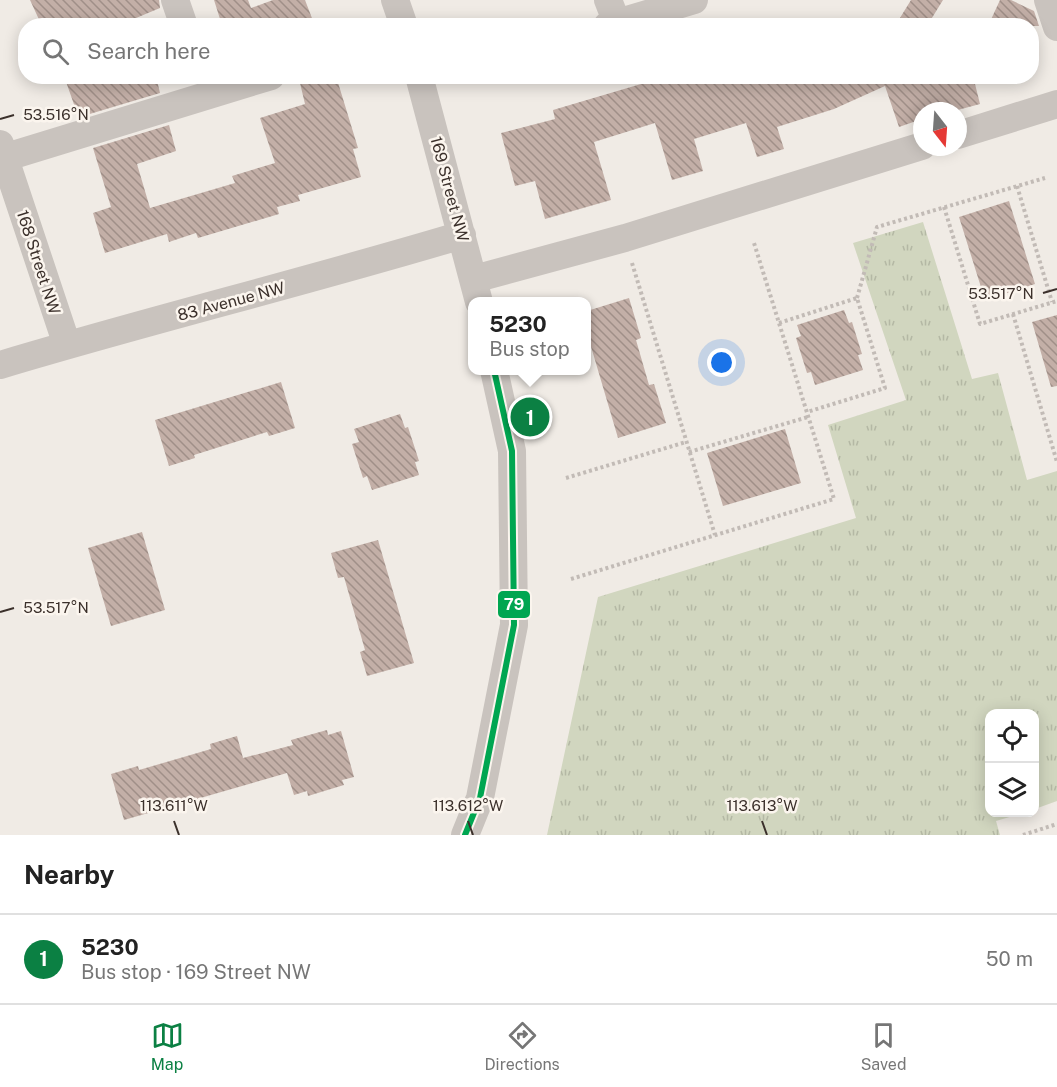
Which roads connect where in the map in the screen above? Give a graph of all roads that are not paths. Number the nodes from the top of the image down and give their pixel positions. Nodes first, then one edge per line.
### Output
1 (175, 0) edge
2 (395, 0) edge
3 (694, 0) edge
4 (1048, 0) edge
5 (610, 16) edge
6 (181, 18) edge
7 (401, 18) edge
8 (1057, 27) edge
9 (425, 84) edge
10 (206, 86) edge
11 (1057, 104) edge
12 (967, 132) edge
13 (913, 149) edge
14 (2, 154) edge
15 (462, 236) junction
16 (476, 290) edge
17 (67, 345) junction
18 (0, 365) edge
19 (495, 375) edge
20 (465, 835) edge

1 - 6 street
2 - 7 street
3 - 5 street
4 - 8 street
9 - 15 street, 169 Street NW
10 - 14 street
11 - 12 street
13 - 16 street
14 - 17 street, 168 Street NW
15 - 16 street, 169 Street NW
15 - 17 street, 83 Avenue NW
17 - 18 street, 83 Avenue NW
19 - 20 street

